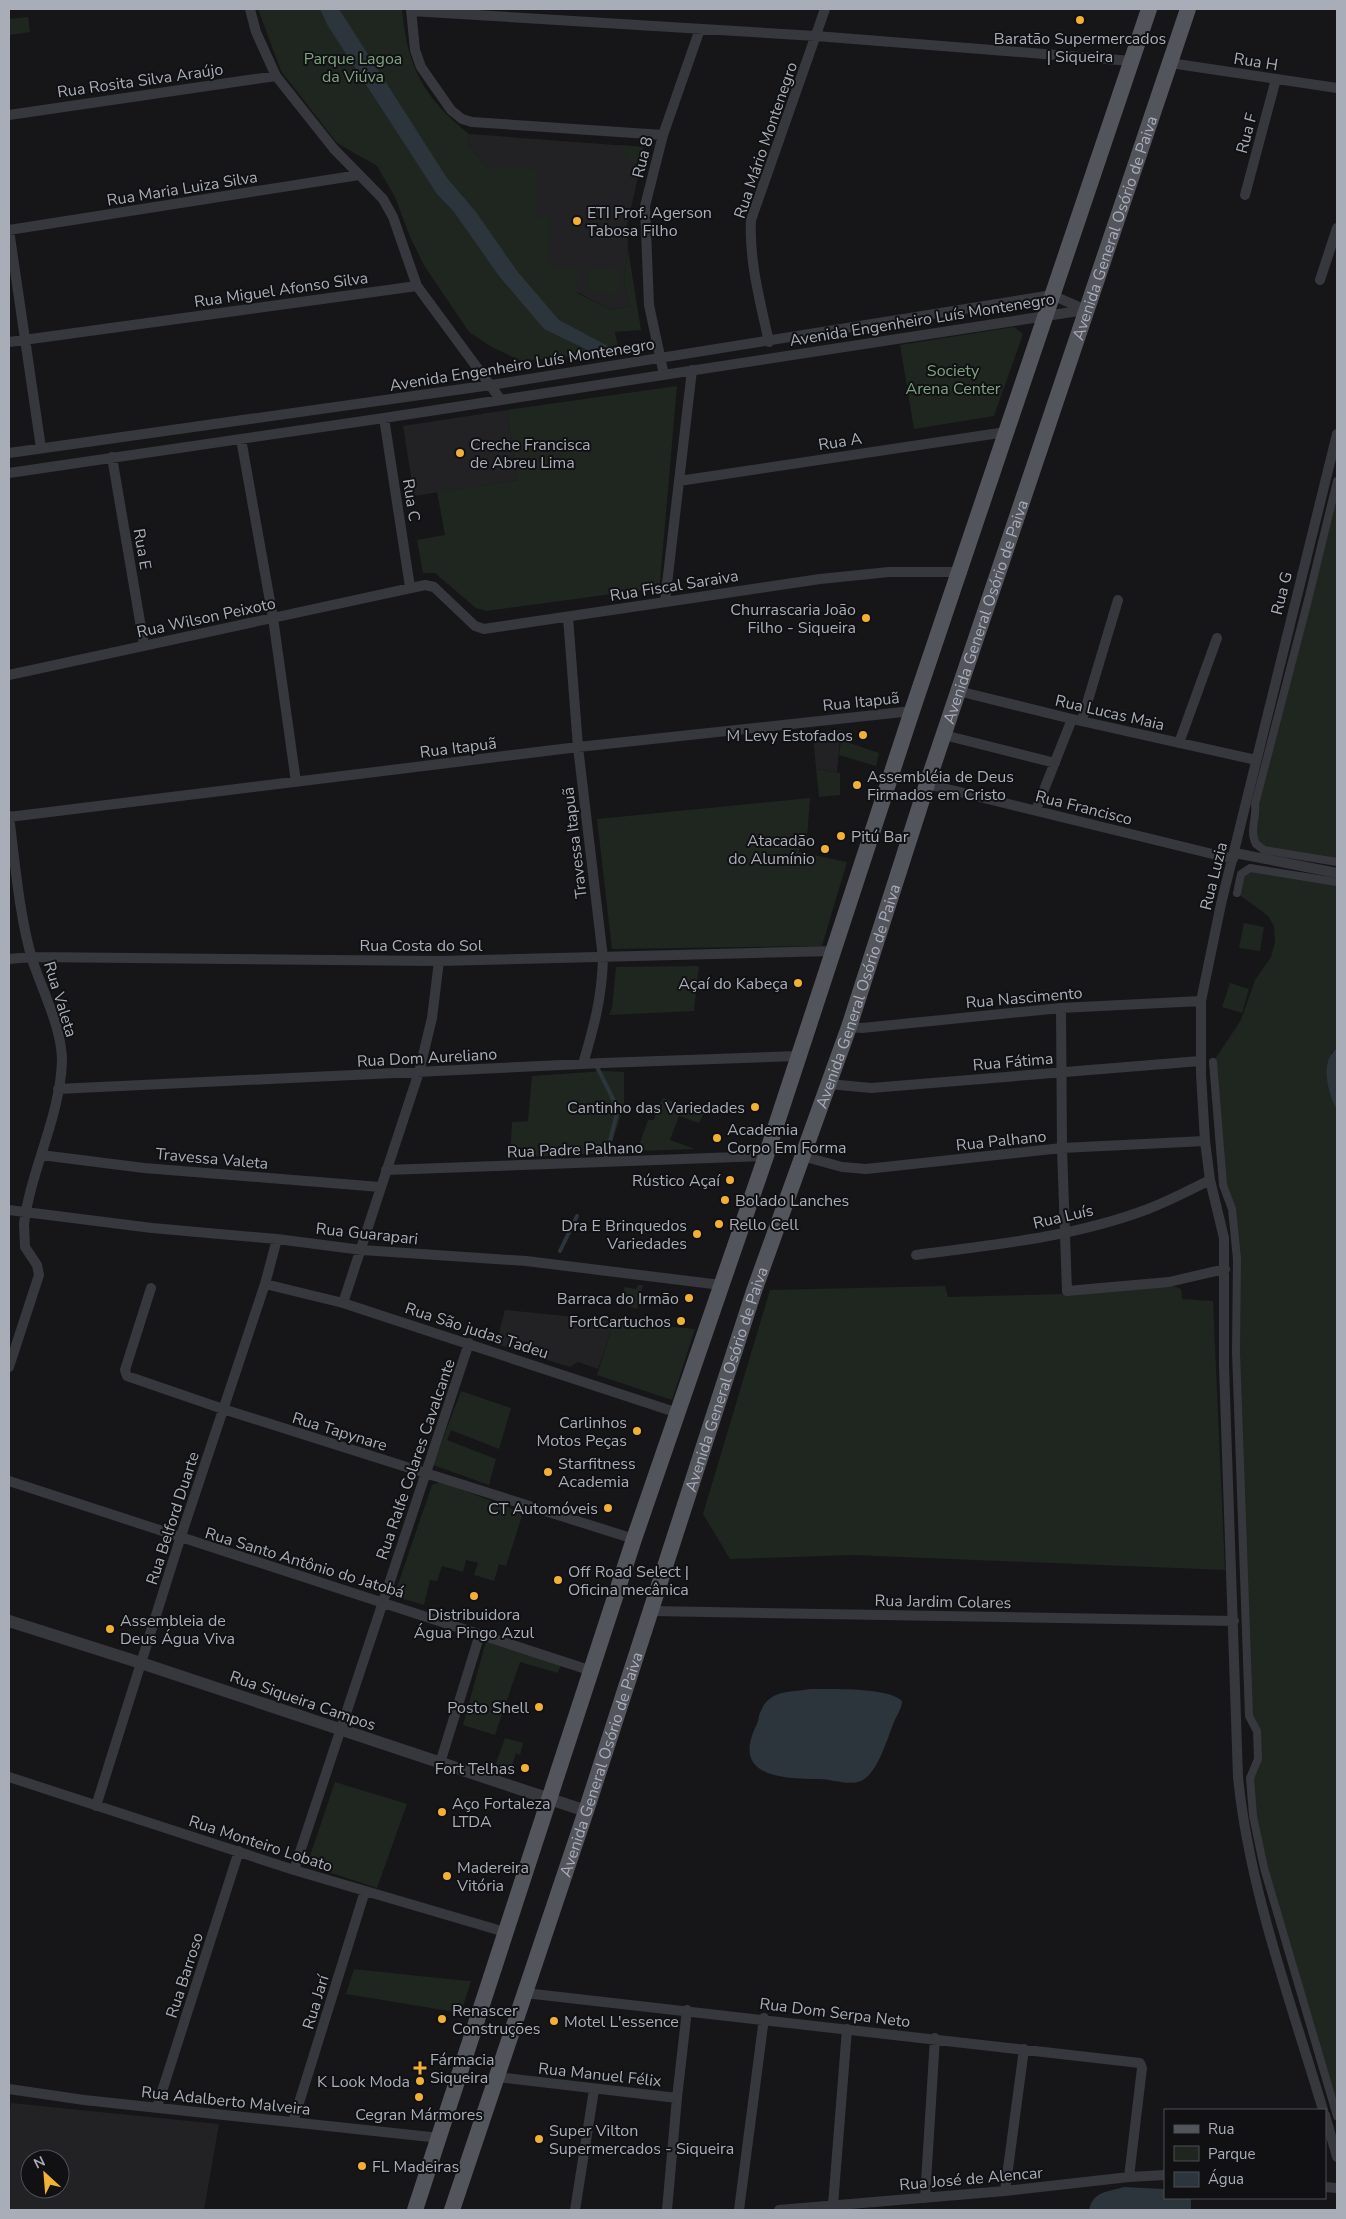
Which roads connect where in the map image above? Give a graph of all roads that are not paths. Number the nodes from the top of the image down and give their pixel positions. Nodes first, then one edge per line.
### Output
1 (250, 9) edge
2 (825, 9) edge
3 (1149, 9) edge
4 (1188, 9) edge
5 (411, 10) edge
6 (700, 29) junction
7 (816, 36) junction
8 (1132, 61) junction
9 (1170, 63) junction
10 (276, 76) junction
11 (1276, 79) junction
12 (1337, 88) edge
13 (9, 115) edge
14 (663, 135) junction
15 (359, 176) junction
16 (1245, 195) dead end
17 (1337, 228) edge
18 (9, 230) edge
19 (1320, 280) dead end
20 (417, 286) junction
21 (1052, 295) junction
22 (1086, 310) junction
23 (1046, 315) junction
24 (26, 340) junction
25 (9, 342) edge
26 (769, 342) junction
27 (660, 357) junction
28 (692, 370) junction
29 (664, 375) junction
30 (491, 385) junction
31 (501, 400) junction
32 (384, 418) junction
33 (212, 425) junction
34 (1006, 432) junction
35 (1337, 434) edge
36 (241, 439) junction
37 (214, 442) junction
38 (41, 448) junction
39 (9, 453) edge
40 (112, 457) junction
41 (9, 473) edge
42 (679, 481) junction
43 (1337, 481) edge
44 (959, 572) junction
45 (410, 587) junction
46 (1118, 600) dead end
47 (665, 601) junction
48 (568, 617) junction
49 (273, 618) junction
50 (1217, 638) dead end
51 (144, 645) junction
52 (9, 674) edge
53 (958, 691) junction
54 (912, 710) junction
55 (1072, 719) junction
56 (1082, 720) junction
57 (944, 734) junction
58 (1179, 743) junction
59 (578, 747) junction
60 (1256, 760) junction
61 (1054, 762) junction
62 (296, 782) junction
63 (927, 784) junction
64 (1036, 810) junction
65 (9, 817) edge
66 (1234, 856) junction
67 (1337, 862) edge
68 (1337, 873) edge
69 (1337, 882) edge
70 (1237, 893) dead end
71 (833, 951) junction
72 (32, 957) junction
73 (603, 958) junction
74 (9, 959) edge
75 (439, 961) junction
76 (1201, 1001) junction
77 (1061, 1008) junction
78 (849, 1027) junction
79 (798, 1056) junction
80 (1200, 1061) junction
81 (1213, 1062) dead end
82 (583, 1064) junction
83 (1062, 1071) junction
84 (419, 1072) junction
85 (829, 1084) junction
86 (58, 1089) junction
87 (1205, 1141) junction
88 (1062, 1148) junction
89 (41, 1155) junction
90 (766, 1156) junction
91 (802, 1156) junction
92 (386, 1170) junction
93 (1210, 1180) junction
94 (380, 1187) junction
95 (9, 1210) edge
96 (25, 1213) junction
97 (1065, 1233) junction
98 (276, 1239) junction
99 (362, 1250) junction
100 (916, 1255) dead end
101 (1225, 1269) junction
102 (264, 1284) junction
103 (722, 1284) junction
104 (151, 1288) dead end
105 (343, 1303) junction
106 (469, 1343) junction
107 (9, 1367) edge
108 (223, 1410) junction
109 (678, 1413) junction
110 (427, 1474) junction
111 (9, 1481) edge
112 (180, 1539) junction
113 (634, 1539) junction
114 (382, 1602) junction
115 (651, 1612) junction
116 (9, 1621) edge
117 (1234, 1621) junction
118 (480, 1634) junction
119 (141, 1663) junction
120 (592, 1671) junction
121 (342, 1730) junction
122 (440, 1763) junction
123 (9, 1777) edge
124 (550, 1799) junction
125 (96, 1806) junction
126 (586, 1811) junction
127 (239, 1851) junction
128 (294, 1870) junction
129 (365, 1891) junction
130 (505, 1932) junction
131 (525, 1993) junction
132 (687, 2010) junction
133 (764, 2018) junction
134 (847, 2029) junction
135 (935, 2038) junction
136 (1024, 2049) junction
137 (497, 2078) junction
138 (9, 2089) edge
139 (594, 2090) junction
140 (677, 2098) junction
141 (157, 2107) junction
142 (1323, 2109) edge
143 (1337, 2116) edge
144 (1326, 2118) edge
145 (293, 2122) junction
146 (440, 2138) junction
147 (1337, 2157) edge
148 (1164, 2175) edge
149 (1129, 2177) junction
150 (1005, 2191) junction
151 (924, 2198) junction
152 (833, 2206) junction
153 (415, 2210) edge
154 (452, 2210) edge
155 (575, 2210) edge
156 (667, 2210) edge
157 (739, 2210) edge
158 (779, 2210) edge

1 - 10 street
2 - 7 street, Rua Mário Montenegro
3 - 8 main road, Avenida General Osório de Paiva
4 - 9 main road, Avenida General Osório de Paiva
5 - 6 street
5 - 14 street
6 - 7 street
6 - 14 street, Rua 8
7 - 8 street
7 - 26 street, Rua Mário Montenegro
8 - 21 main road, Avenida General Osório de Paiva
9 - 11 street, Rua H
9 - 22 main road, Avenida General Osório de Paiva
10 - 13 street, Rua Rosita Silva Araújo
10 - 15 street
11 - 12 street, Rua H
11 - 16 street, Rua F
14 - 27 street, Rua 8
15 - 18 street, Rua Maria Luiza Silva
15 - 20 street
17 - 19 street
18 - 24 street
20 - 24 street, Rua Miguel Afonso Silva
20 - 30 street
21 - 22 street, Avenida Engenheiro Luís Montenegro
21 - 23 main road, Avenida General Osório de Paiva
21 - 26 street, Avenida Engenheiro Luís Montenegro
22 - 23 street, Avenida Engenheiro Luís Montenegro
22 - 53 main road, Avenida General Osório de Paiva
23 - 28 street, Avenida Engenheiro Luís Montenegro
23 - 34 main road, Avenida General Osório de Paiva
24 - 25 street, Rua Miguel Afonso Silva
24 - 38 street
26 - 27 street, Avenida Engenheiro Luís Montenegro
27 - 29 street, Rua 8
27 - 30 street, Avenida Engenheiro Luís Montenegro
28 - 29 street, Avenida Engenheiro Luís Montenegro
28 - 42 street
29 - 31 street, Avenida Engenheiro Luís Montenegro
30 - 31 street
30 - 33 street, Avenida Engenheiro Luís Montenegro
31 - 32 street, Avenida Engenheiro Luís Montenegro
32 - 36 street, Avenida Engenheiro Luís Montenegro
32 - 45 street, Rua C
33 - 37 street
33 - 38 street, Avenida Engenheiro Luís Montenegro
34 - 42 street, Rua A
34 - 44 main road, Avenida General Osório de Paiva
35 - 60 street, Rua G
36 - 37 street, Avenida Engenheiro Luís Montenegro
36 - 49 street
37 - 40 street, Avenida Engenheiro Luís Montenegro
38 - 39 street, Avenida Engenheiro Luís Montenegro
40 - 41 street, Avenida Engenheiro Luís Montenegro
40 - 51 street, Rua E
42 - 47 street
43 - 67 street
44 - 47 street, Rua Fiscal Saraiva
44 - 54 main road, Avenida General Osório de Paiva
45 - 48 street, Rua Fiscal Saraiva
45 - 49 street, Rua Wilson Peixoto
46 - 56 street
47 - 48 street, Rua Fiscal Saraiva
48 - 59 street, Travessa Itapuã
49 - 51 street, Rua Wilson Peixoto
49 - 62 street
50 - 58 street
51 - 52 street, Rua Wilson Peixoto
53 - 55 street, Rua Lucas Maia
53 - 57 main road, Avenida General Osório de Paiva
54 - 59 street, Rua Itapuã
54 - 71 main road, Avenida General Osório de Paiva
55 - 56 street, Rua Lucas Maia
55 - 61 street
56 - 58 street, Rua Lucas Maia
57 - 61 street
57 - 63 main road, Avenida General Osório de Paiva
58 - 60 street, Rua Lucas Maia
59 - 62 street, Rua Itapuã
59 - 73 street, Travessa Itapuã
60 - 66 street, Rua Luzia
61 - 64 street
62 - 65 street, Rua Itapuã
63 - 64 street, Rua Francisco
63 - 78 main road, Avenida General Osório de Paiva
64 - 66 street, Rua Francisco
65 - 72 street, Rua Valeta
66 - 68 street, Rua Francisco
66 - 76 street, Rua Luzia
69 - 70 street
71 - 73 street, Rua Costa do Sol
71 - 79 main road, Avenida General Osório de Paiva
72 - 74 street, Rua Costa do Sol
72 - 75 street, Rua Costa do Sol
72 - 86 street, Rua Valeta
73 - 75 street, Rua Costa do Sol
73 - 82 street, Travessa Itapuã
75 - 84 street
76 - 77 street, Rua Nascimento
76 - 80 street
77 - 78 street, Rua Nascimento
77 - 83 street
78 - 85 main road, Avenida General Osório de Paiva
79 - 82 street, Rua Dom Aureliano
79 - 90 main road, Avenida General Osório de Paiva
80 - 83 street, Rua Fátima
80 - 87 street
81 - 143 street
82 - 84 street, Rua Dom Aureliano
83 - 85 street, Rua Fátima
83 - 88 street
84 - 86 street, Rua Dom Aureliano
84 - 92 street
85 - 91 main road, Avenida General Osório de Paiva
86 - 89 street, Rua Valeta
87 - 88 street, Rua Palhano
87 - 93 street
88 - 91 street, Rua Palhano
88 - 97 street
89 - 94 street, Travessa Valeta
89 - 96 street, Rua Valeta
90 - 92 street, Rua Padre Palhano
90 - 103 main road, Avenida General Osório de Paiva
91 - 115 main road, Avenida General Osório de Paiva
92 - 94 street
93 - 97 street, Rua Luís
93 - 101 street
94 - 99 street
95 - 96 street, Rua Guarapari
96 - 98 street, Rua Guarapari
96 - 107 street, Rua Valeta
97 - 100 street, Rua Luís
97 - 101 street
98 - 99 street, Rua Guarapari
98 - 102 street, Rua Belford Duarte
99 - 103 street, Rua Guarapari
99 - 105 street
101 - 117 street
102 - 105 street, Rua São judas Tadeu
102 - 108 street, Rua Belford Duarte
103 - 109 main road, Avenida General Osório de Paiva
104 - 108 street, Rua Tapynare
105 - 106 street, Rua São judas Tadeu
106 - 109 street, Rua São judas Tadeu
106 - 110 street, Rua Ralfe Colares Cavalcante
108 - 110 street, Rua Tapynare
108 - 112 street, Rua Belford Duarte
109 - 113 main road, Avenida General Osório de Paiva
110 - 113 street, Rua Tapynare
110 - 114 street, Rua Ralfe Colares Cavalcante
111 - 112 street, Rua Santo Antônio do Jatobá
112 - 114 street, Rua Santo Antônio do Jatobá
112 - 119 street, Rua Belford Duarte
113 - 120 main road, Avenida General Osório de Paiva
114 - 118 street, Rua Santo Antônio do Jatobá
114 - 121 street, Rua Ralfe Colares Cavalcante
115 - 117 street, Rua Jardim Colares
115 - 126 main road, Avenida General Osório de Paiva
116 - 119 street, Rua Siqueira Campos
117 - 142 street
118 - 120 street, Rua Santo Antônio do Jatobá
118 - 122 street
119 - 121 street, Rua Siqueira Campos
119 - 125 street, Rua Belford Duarte
120 - 124 main road, Avenida General Osório de Paiva
121 - 122 street, Rua Siqueira Campos
121 - 128 street, Rua Ralfe Colares Cavalcante
122 - 124 street, Rua Siqueira Campos
123 - 125 street, Rua Monteiro Lobato
124 - 126 street, Rua Siqueira Campos
124 - 130 main road, Avenida General Osório de Paiva
125 - 127 street, Rua Monteiro Lobato
126 - 131 main road, Avenida General Osório de Paiva
127 - 128 street, Rua Monteiro Lobato
127 - 141 street, Rua Barroso
128 - 129 street, Rua Monteiro Lobato
129 - 130 street, Rua Monteiro Lobato
129 - 145 street, Rua Jarí
130 - 146 main road, Avenida General Osório de Paiva
131 - 132 street, Rua Dom Serpa Neto
131 - 137 main road, Avenida General Osório de Paiva
132 - 133 street, Rua Dom Serpa Neto
132 - 140 street
133 - 134 street, Rua Dom Serpa Neto
133 - 157 street
134 - 135 street, Rua Dom Serpa Neto
134 - 152 street
135 - 136 street, Rua Dom Serpa Neto
135 - 151 street
136 - 149 street, Rua Dom Serpa Neto
136 - 150 street
137 - 139 street, Rua Manuel Félix
137 - 154 main road, Avenida General Osório de Paiva
138 - 141 street, Rua Adalberto Malveira
139 - 140 street, Rua Manuel Félix
139 - 155 street
140 - 156 street, Rua Manuel Félix
141 - 145 street, Rua Adalberto Malveira
144 - 147 street
145 - 146 street, Rua Adalberto Malveira
146 - 153 main road, Avenida General Osório de Paiva
148 - 149 street, Rua José de Alencar
149 - 150 street, Rua José de Alencar
150 - 151 street, Rua José de Alencar
151 - 152 street, Rua José de Alencar
152 - 158 street, Rua José de Alencar

